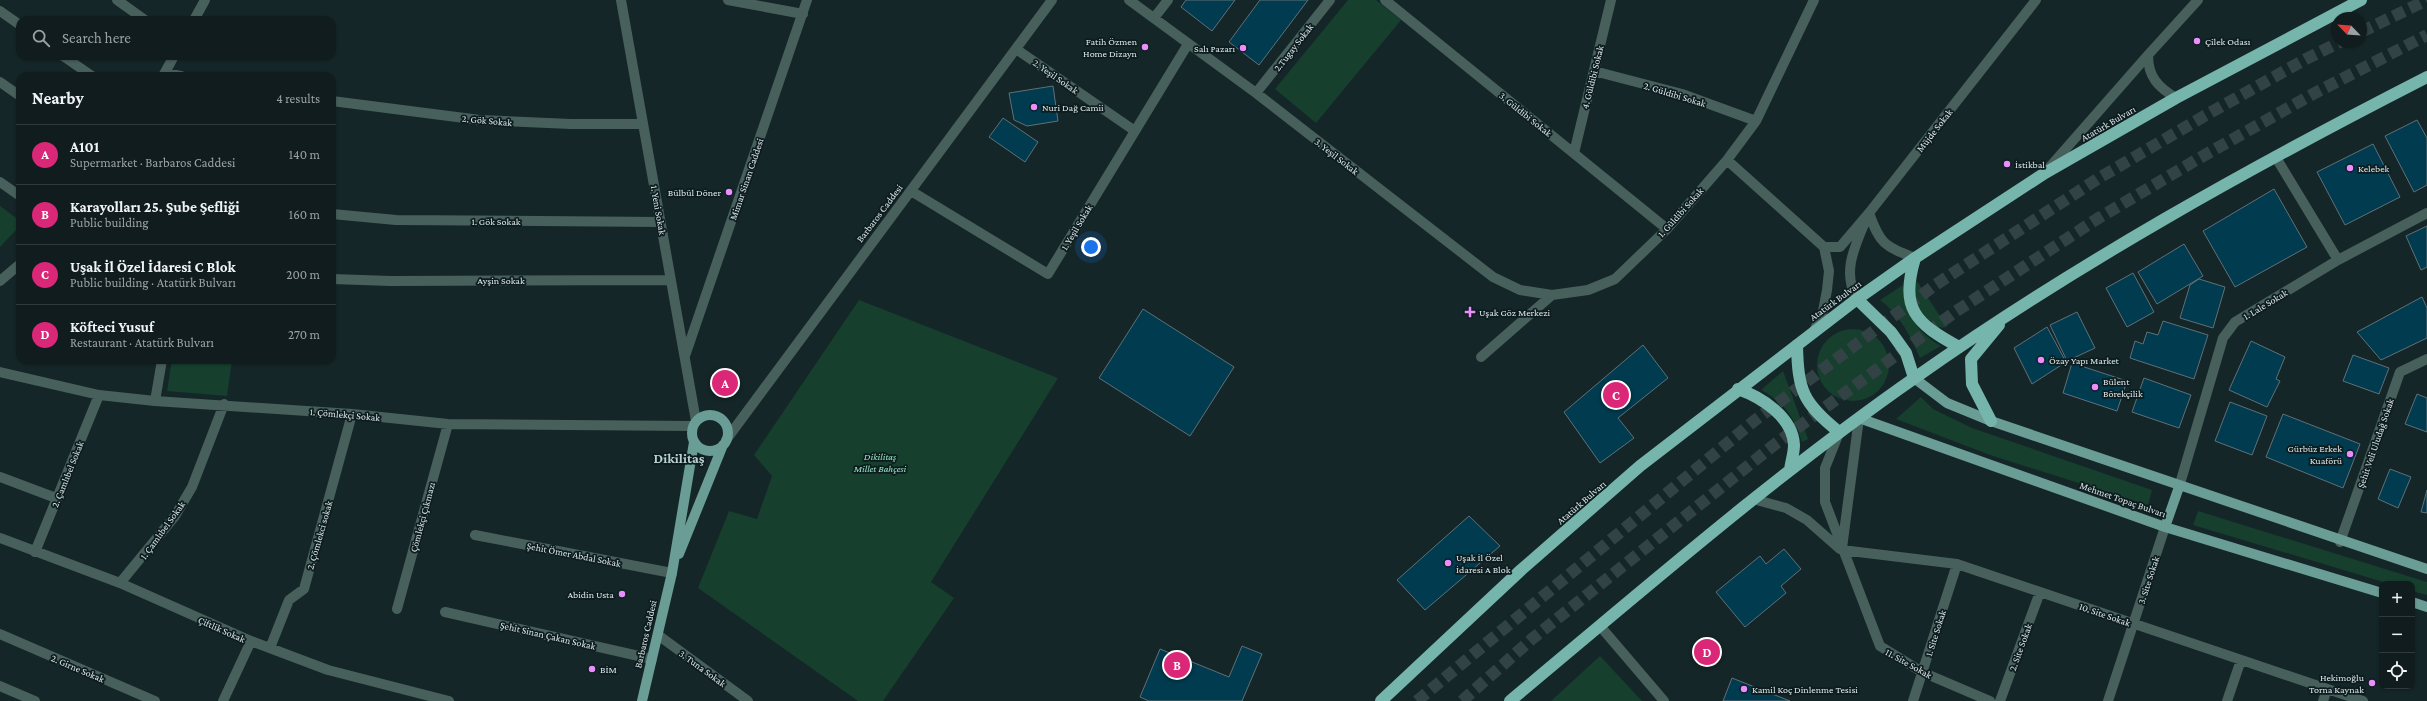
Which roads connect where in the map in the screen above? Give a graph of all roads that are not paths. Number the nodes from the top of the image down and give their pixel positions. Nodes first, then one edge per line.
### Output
1 (117, 0) edge
2 (205, 0) edge
3 (621, 0) edge
4 (728, 0) edge
5 (807, 0) edge
6 (1052, 0) edge
7 (1130, 0) edge
8 (1168, 0) edge
9 (1330, 0) edge
10 (1385, 0) edge
11 (1611, 0) edge
12 (1814, 0) edge
13 (2036, 0) edge
14 (2198, 0) edge
15 (2361, 0) edge
16 (0, 11) edge
17 (803, 14) junction
18 (139, 16) edge
19 (196, 16) edge
20 (1154, 18) junction
21 (16, 22) edge
22 (1188, 44) junction
23 (1016, 49) junction
24 (2148, 55) junction
25 (69, 60) edge
26 (172, 60) edge
27 (1594, 71) junction
28 (86, 72) edge
29 (165, 72) edge
30 (2427, 77) edge
31 (0, 82) edge
32 (16, 93) edge
33 (1256, 94) junction
34 (2176, 98) junction
35 (336, 102) edge
36 (1756, 121) junction
37 (643, 124) junction
38 (1135, 131) junction
39 (1574, 153) junction
40 (2275, 156) junction
41 (1727, 160) junction
42 (2045, 173) junction
43 (0, 182) edge
44 (911, 191) junction
45 (16, 193) edge
46 (1869, 213) junction
47 (2427, 213) edge
48 (336, 214) edge
49 (661, 222) junction
50 (1667, 229) junction
51 (1824, 248) junction
52 (1915, 258) junction
53 (2338, 260) junction
54 (16, 267) edge
55 (336, 279) edge
56 (671, 280) junction
57 (0, 281) edge
58 (1552, 294) junction
59 (1857, 299) junction
60 (2005, 316) junction
61 (1814, 331) junction
62 (1796, 345) junction
63 (1959, 347) junction
64 (685, 357) junction
65 (1481, 357) dead end
66 (2427, 359) edge
67 (161, 364) edge
68 (0, 372) edge
69 (1914, 378) junction
70 (1738, 389) junction
71 (99, 395) junction
72 (155, 401) junction
73 (224, 404) junction
74 (352, 414) junction
75 (1859, 418) junction
76 (1991, 422) junction
77 (695, 423) junction
78 (448, 424) junction
79 (1839, 432) junction
80 (694, 442) junction
81 (724, 442) junction
82 (1790, 470) junction
83 (0, 477) edge
84 (2179, 487) junction
85 (56, 498) junction
86 (1753, 499) junction
87 (2165, 526) junction
88 (475, 535) dead end
89 (0, 538) edge
90 (2340, 542) junction
91 (1842, 550) junction
92 (35, 552) junction
93 (1957, 564) junction
94 (2427, 569) edge
95 (672, 573) junction
96 (120, 584) junction
97 (2040, 592) junction
98 (2379, 593) edge
99 (2415, 603) edge
100 (2427, 607) edge
101 (397, 609) dead end
102 (444, 612) dead end
103 (2134, 624) junction
104 (1600, 626) junction
105 (0, 634) edge
106 (658, 635) junction
107 (250, 641) junction
108 (270, 648) junction
109 (652, 659) junction
110 (2241, 660) junction
111 (1922, 672) junction
112 (0, 686) edge
113 (2327, 689) junction
114 (35, 701) edge
115 (155, 701) edge
116 (223, 701) edge
117 (449, 701) edge
118 (642, 701) edge
119 (748, 701) edge
120 (1381, 701) edge
121 (1510, 701) edge
122 (1664, 701) edge
123 (1913, 701) edge
124 (1990, 701) edge
125 (2000, 701) edge
126 (2108, 701) edge
127 (2227, 701) edge
128 (2323, 701) edge
129 (2363, 701) edge

1 - 18 street
2 - 19 street
3 - 37 street, 1. Yeni Sokak
4 - 17 street
5 - 17 street, Mimar Sinan Caddesi
6 - 23 street, Barbaros Caddesi
7 - 20 street, 3. Yeşil Sokak
8 - 20 street
9 - 33 street, 2.Tugay Sokak
10 - 39 street, 3. Güldibi Sokak
11 - 27 street, 4. Güldibi Sokak
12 - 36 street, 1. Güldibi Sokak
13 - 46 street, Müjde Sokak
14 - 24 street
15 - 34 highway, Atatürk Bulvarı
16 - 21 street
17 - 64 street, Mimar Sinan Caddesi
20 - 22 street, 3. Yeşil Sokak
22 - 33 street, 3. Yeşil Sokak
22 - 38 street, 1. Yeşil Sokak
23 - 38 street, 2. Yeşil Sokak
23 - 44 street, Barbaros Caddesi
24 - 34 street
24 - 42 street
25 - 28 street
26 - 29 street
27 - 36 street, 2. Güldibi Sokak
27 - 39 street, 4. Güldibi Sokak
30 - 40 highway
31 - 32 street
33 - 58 street, 3. Yeşil Sokak
34 - 42 highway, Atatürk Bulvarı
35 - 37 street, 2. Gök Sokak
36 - 41 street, 1. Güldibi Sokak
37 - 49 street, 1. Yeni Sokak
38 - 44 street, 1. Yeşil Sokak
39 - 50 street, 3. Güldibi Sokak
40 - 53 street
40 - 60 highway
41 - 50 street, 1. Güldibi Sokak
41 - 51 street
42 - 52 highway, Atatürk Bulvarı
43 - 45 street
44 - 81 street, Barbaros Caddesi
46 - 51 street, Müjde Sokak
46 - 52 street
46 - 59 street
47 - 53 street, 1. Lale Sokak
48 - 49 street, 1. Gök Sokak
49 - 56 street, 1. Yeni Sokak
50 - 58 street, 1. Güldibi Sokak
51 - 61 street
52 - 59 highway, Atatürk Bulvarı
52 - 63 highway
53 - 84 street, 1. Lale Sokak
54 - 57 street
55 - 56 street, Ayşin Sokak
56 - 64 street, 1. Yeni Sokak
58 - 65 street
59 - 61 highway, Atatürk Bulvarı
59 - 69 highway
60 - 63 highway
60 - 76 highway
61 - 62 highway, Atatürk Bulvarı
62 - 70 highway, Atatürk Bulvarı
62 - 79 highway
63 - 69 highway
64 - 77 street, 1. Yeni Sokak
66 - 90 street, Şehit Veli Uludağ Sokak
67 - 72 street
68 - 71 street, 1. Çömlekçi Sokak
69 - 75 highway
69 - 76 main road
70 - 82 highway
70 - 120 highway, Atatürk Bulvarı
71 - 72 street, 1. Çömlekçi Sokak
71 - 85 street, 2. Çamlıbel Sokak
72 - 73 street, 1. Çömlekçi Sokak
73 - 74 street, 1. Çömlekçi Sokak
73 - 96 street, 1. Çamlıbel Sokak
74 - 78 street, 1. Çömlekçi Sokak
74 - 108 street, 2. Çömlekci sokak
75 - 79 highway
75 - 87 main road, Mehmet Topaç Bulvarı
75 - 91 street
76 - 84 main road
77 - 78 street, 1. Çömlekçi Sokak
77 - 80 main road
77 - 81 main road
78 - 101 street, Çömlekçi Çıkmazı
79 - 82 highway
79 - 91 street, 11. Site Sokak
80 - 81 main road
80 - 95 main road
81 - 95 main road
82 - 86 highway
83 - 85 street
84 - 87 main road
84 - 90 main road
85 - 92 street, 2. Çamlıbel Sokak
86 - 91 street
86 - 104 highway
87 - 98 main road, Mehmet Topaç Bulvarı
87 - 103 street, 3. Site Sokak
88 - 95 street, Şehit Ömer Abdal Sokak
89 - 92 street, Çiftlik Sokak
90 - 94 main road
91 - 93 street, 10. Site Sokak
91 - 111 street, 11. Site Sokak
92 - 96 street, Çiftlik Sokak
93 - 97 street, 10. Site Sokak
93 - 111 street, 1. Site Sokak
95 - 106 main road, Barbaros Caddesi
96 - 107 street, Çiftlik Sokak
97 - 103 street, 10. Site Sokak
97 - 125 street, 2. Site Sokak
99 - 100 main road
102 - 109 street, Şehit Sinan Çakan Sokak
103 - 110 street, 10. Site Sokak
103 - 126 street, 3. Site Sokak
104 - 121 highway
104 - 122 street
105 - 115 street, 2. Girne Sokak
106 - 109 main road, Barbaros Caddesi
106 - 119 street, 3. Tuna Sokak
107 - 108 street, Çiftlik Sokak
107 - 116 street
108 - 117 street, Çiftlik Sokak
109 - 118 main road, Barbaros Caddesi
110 - 113 street, 10. Site Sokak
110 - 127 street
111 - 123 street, 1. Site Sokak
111 - 124 street, 11. Site Sokak
112 - 114 street
113 - 128 street
113 - 129 street, 10. Site Sokak

